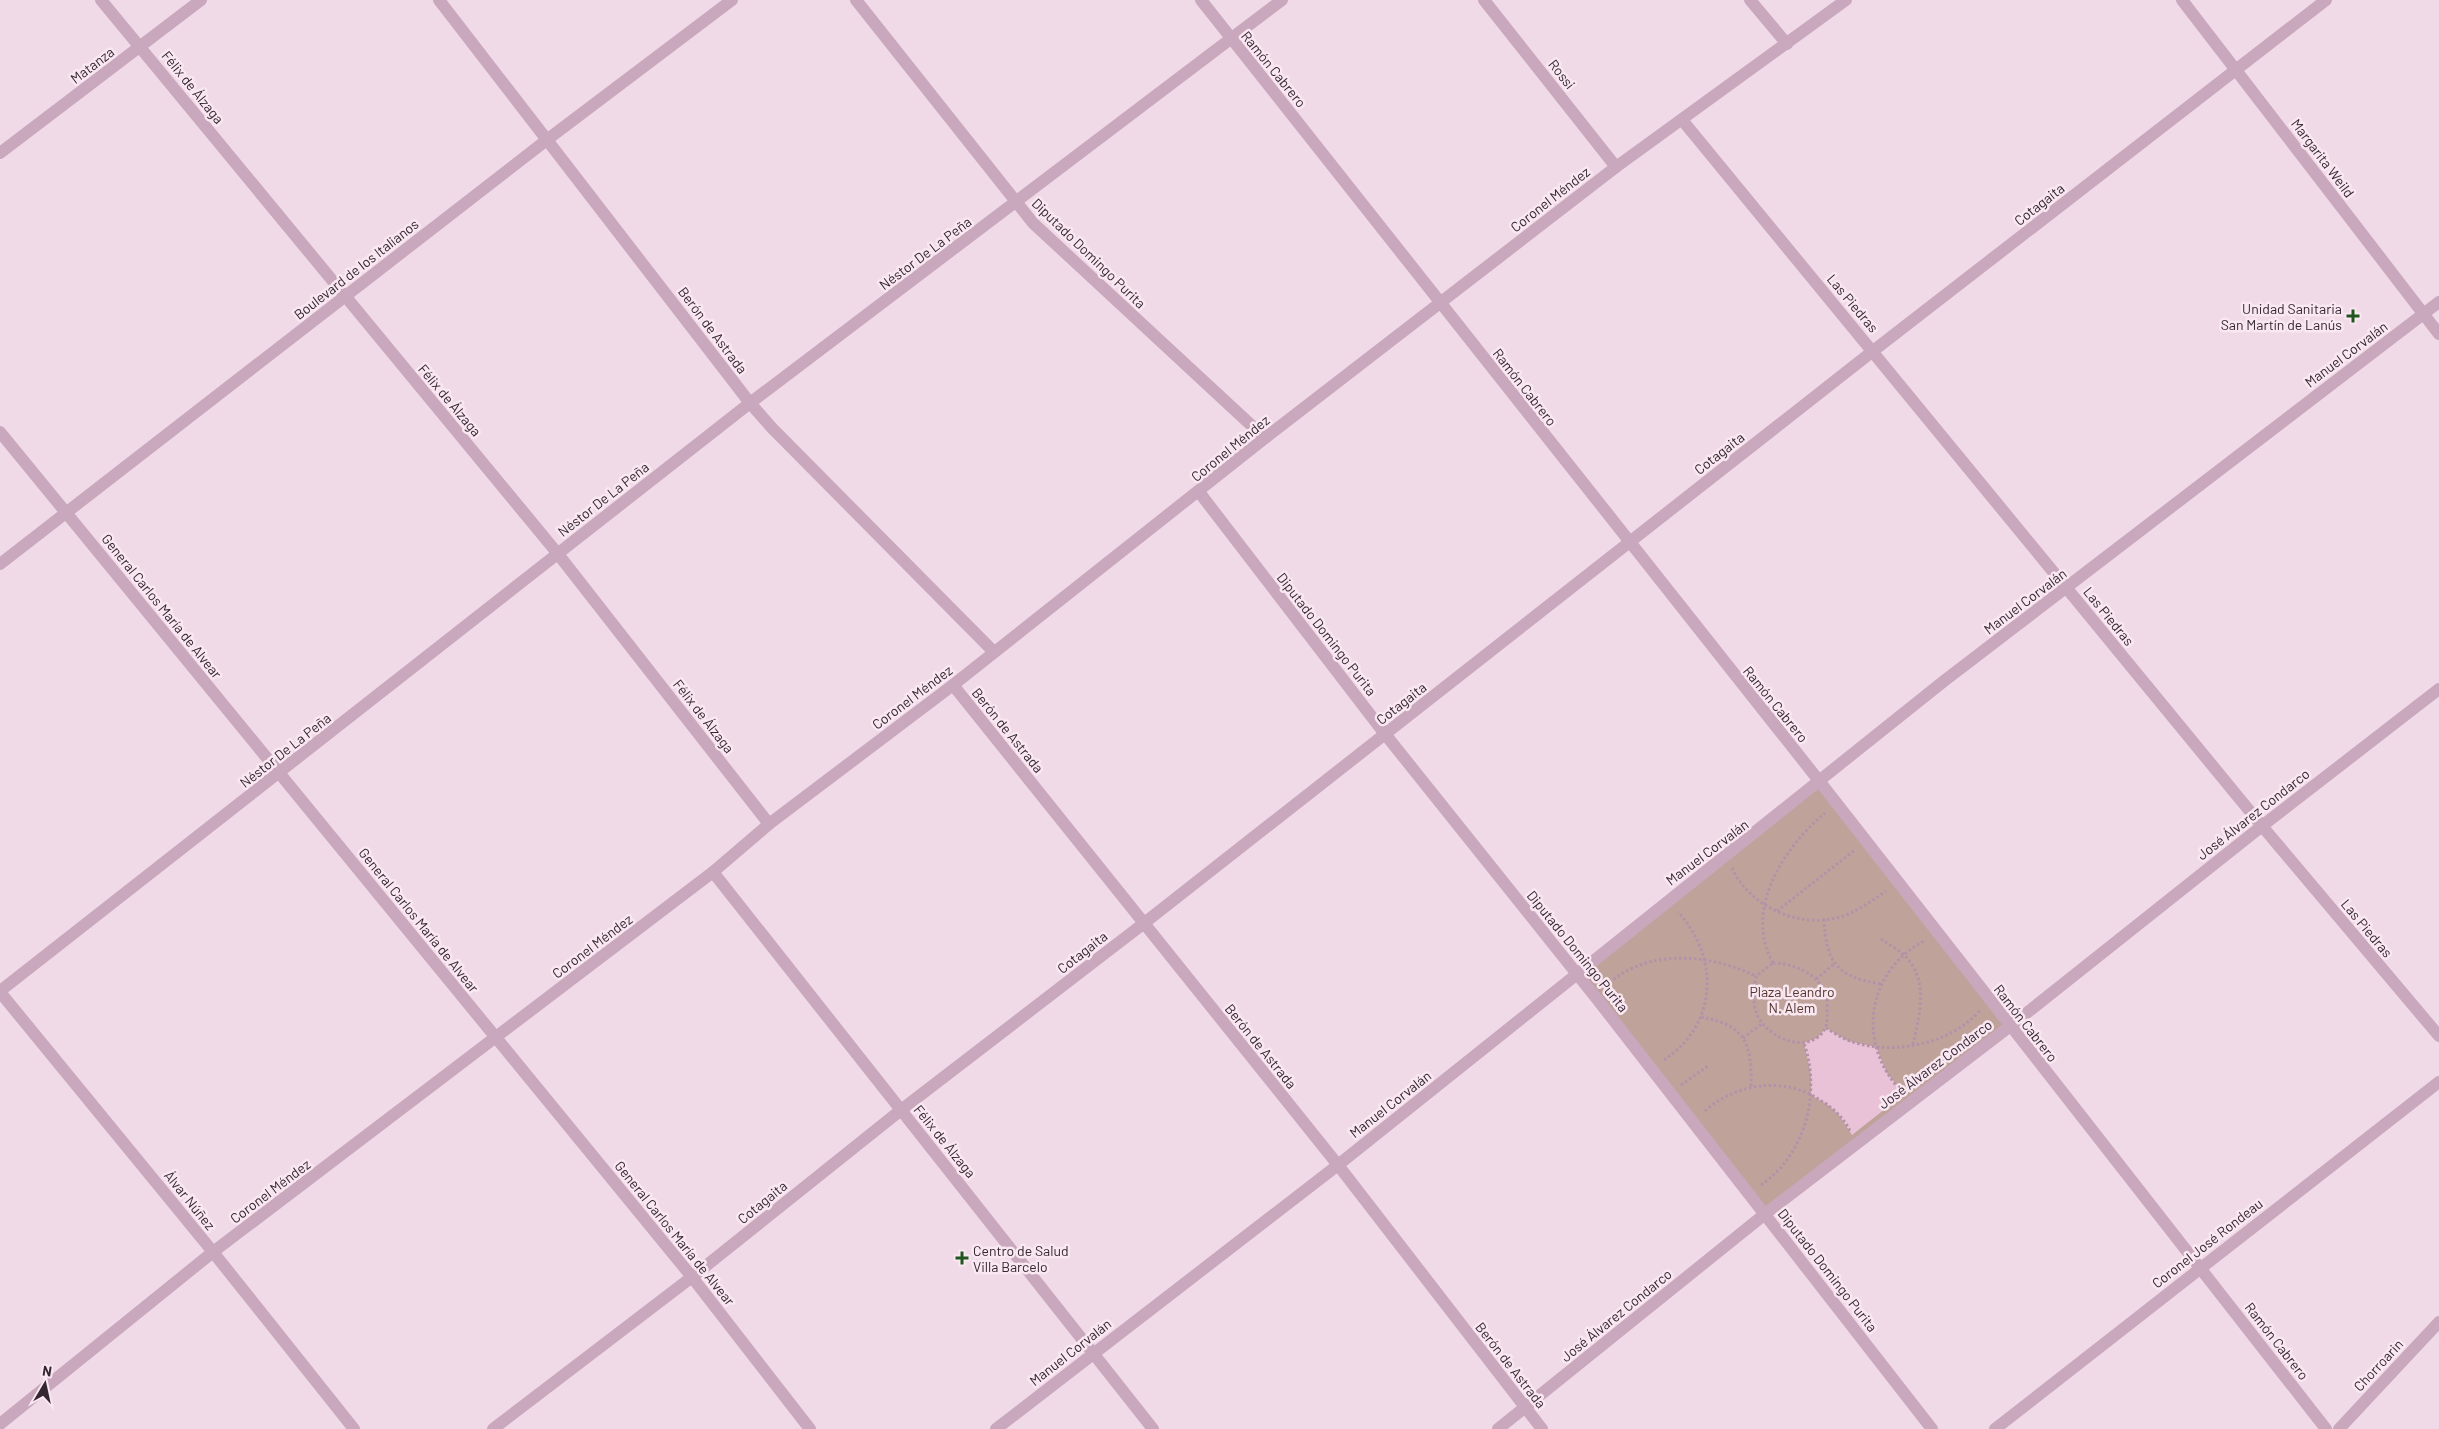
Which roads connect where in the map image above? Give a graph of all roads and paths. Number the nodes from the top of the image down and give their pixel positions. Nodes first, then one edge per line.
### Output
1 (101, 0) edge
2 (201, 0) edge
3 (439, 0) edge
4 (732, 0) edge
5 (856, 0) edge
6 (1201, 0) edge
7 (1282, 0) edge
8 (1484, 0) edge
9 (1750, 0) edge
10 (1846, 0) edge
11 (2182, 0) edge
12 (2326, 0) edge
13 (1230, 39) junction
14 (1787, 44) junction
15 (141, 47) junction
16 (2237, 70) junction
17 (1683, 121) junction
18 (548, 139) junction
19 (0, 153) edge
20 (1616, 167) junction
21 (1016, 204) junction
22 (345, 298) junction
23 (2439, 302) edge
24 (1441, 303) junction
25 (2423, 314) junction
26 (2439, 334) edge
27 (1873, 351) junction
28 (750, 403) junction
29 (0, 432) edge
30 (1266, 438) junction
31 (1199, 492) junction
32 (66, 514) junction
33 (1629, 544) junction
34 (558, 554) junction
35 (0, 564) edge
36 (2066, 588) junction
37 (994, 652) junction
38 (953, 685) junction
39 (2439, 689) edge
40 (1385, 734) junction
41 (279, 774) junction
42 (1820, 782) junction
43 (1836, 804) junction
44 (769, 824) junction
45 (2262, 826) junction
46 (1865, 842) junction
47 (1727, 856) junction
48 (713, 872) junction
49 (1896, 883) junction
50 (1667, 901) junction
51 (1766, 906) junction
52 (1777, 911) junction
53 (1824, 919) junction
54 (1143, 924) junction
55 (1937, 934) junction
56 (1881, 939) dead end
57 (1904, 954) junction
58 (1704, 959) junction
59 (1773, 963) junction
60 (1836, 963) junction
61 (1578, 974) junction
62 (1756, 976) junction
63 (1816, 979) junction
64 (1881, 984) junction
65 (0, 992) edge
66 (1597, 999) junction
67 (1988, 1000) junction
68 (1701, 1017) junction
69 (1763, 1023) junction
70 (2009, 1027) junction
71 (1826, 1028) junction
72 (2439, 1036) edge
73 (496, 1038) junction
74 (1742, 1038) junction
75 (1804, 1043) junction
76 (1913, 1044) junction
77 (1876, 1047) junction
78 (1708, 1066) dead end
79 (1651, 1067) junction
80 (2439, 1082) edge
81 (1751, 1087) junction
82 (1671, 1093) junction
83 (1811, 1095) junction
84 (1913, 1099) junction
85 (901, 1110) junction
86 (1694, 1123) junction
87 (1855, 1144) junction
88 (1338, 1165) junction
89 (1750, 1194) junction
90 (1766, 1214) junction
91 (213, 1252) junction
92 (2200, 1267) junction
93 (692, 1277) junction
94 (2439, 1322) edge
95 (1094, 1351) junction
96 (1525, 1408) junction
97 (0, 1424) edge
98 (354, 1429) edge
99 (493, 1429) edge
100 (810, 1429) edge
101 (996, 1429) edge
102 (1153, 1429) edge
103 (1498, 1429) edge
104 (1542, 1429) edge
105 (1932, 1429) edge
106 (1995, 1429) edge
107 (2326, 1429) edge
108 (2339, 1429) edge

1 - 15 street, Félix de Álzaga
2 - 15 street, Matanza
3 - 18 street, Berón de Astrada
4 - 18 street, Boulevard de los Italianos
5 - 21 street, Diputado Domingo Purita
6 - 13 street, Ramón Cabrero
7 - 13 street, Néstor De La Peña
8 - 20 street, Rossi
9 - 14 street
10 - 14 street, Coronel Méndez
11 - 16 street, Margarita Weild
12 - 16 street, Cotagaita
13 - 21 street, Néstor De La Peña
13 - 24 street, Ramón Cabrero
14 - 17 street, Coronel Méndez
15 - 19 street, Matanza
15 - 22 street, Félix de Álzaga
16 - 25 street, Margarita Weild
16 - 27 street, Cotagaita
17 - 20 street, Coronel Méndez
17 - 27 street, Las Piedras
18 - 22 street, Boulevard de los Italianos
18 - 28 street, Berón de Astrada
20 - 24 street, Coronel Méndez
21 - 28 street, Néstor De La Peña
21 - 30 street, Diputado Domingo Purita
22 - 32 street, Boulevard de los Italianos
22 - 34 street, Félix de Álzaga
23 - 25 street, Manuel Corvalán
24 - 30 street, Coronel Méndez
24 - 33 street, Ramón Cabrero
25 - 26 street, Margarita Weild
25 - 36 street, Manuel Corvalán
27 - 33 street, Cotagaita
27 - 36 street, Las Piedras
28 - 34 street, Néstor De La Peña
28 - 37 street, Berón de Astrada
29 - 32 street, General Carlos María de Alvear
30 - 31 street, Coronel Méndez
31 - 37 street, Coronel Méndez
31 - 40 street, Diputado Domingo Purita
32 - 35 street, Boulevard de los Italianos
32 - 41 street, General Carlos María de Alvear
33 - 40 street, Cotagaita
33 - 42 street, Ramón Cabrero
34 - 41 street, Néstor De La Peña
34 - 44 street, Félix de Álzaga
36 - 42 street, Manuel Corvalán
36 - 45 street, Las Piedras
37 - 38 street, Coronel Méndez
38 - 44 street, Coronel Méndez
38 - 54 street, Berón de Astrada
39 - 45 street, José Álvarez Condarco
40 - 54 street, Cotagaita
40 - 61 street, Diputado Domingo Purita
41 - 65 street, Néstor De La Peña
41 - 73 street, General Carlos María de Alvear
42 - 43 street, Ramón Cabrero
42 - 47 street, Manuel Corvalán
43 - 46 street, Ramón Cabrero
43 - 51 path
44 - 48 street, Coronel Méndez
45 - 70 street, José Álvarez Condarco
45 - 72 street, Las Piedras
46 - 49 street, Ramón Cabrero
46 - 52 path
47 - 50 street, Manuel Corvalán
47 - 51 path
48 - 73 street, Coronel Méndez
48 - 85 street, Félix de Álzaga
49 - 53 path
49 - 55 street, Ramón Cabrero
50 - 58 path
50 - 61 street, Manuel Corvalán
51 - 52 path
51 - 59 path
52 - 53 path
53 - 60 path
54 - 85 street, Cotagaita
54 - 88 street, Berón de Astrada
55 - 57 path
55 - 67 street, Ramón Cabrero
56 - 57 path
57 - 64 path
57 - 76 path
58 - 62 path
58 - 66 path
58 - 68 path
59 - 62 path
59 - 63 path
60 - 63 path
60 - 64 path
61 - 66 street, Diputado Domingo Purita
61 - 88 street, Manuel Corvalán
62 - 69 path
63 - 71 path
64 - 77 path
65 - 91 street, Álvar Núñez
66 - 79 street, Diputado Domingo Purita
67 - 70 street, Ramón Cabrero
67 - 76 path
68 - 74 path
68 - 79 path
69 - 74 path
69 - 75 path
70 - 84 street, José Álvarez Condarco
70 - 92 street, Ramón Cabrero
71 - 75 path
71 - 77 path
73 - 91 street, Coronel Méndez
73 - 93 street, General Carlos María de Alvear
74 - 81 path
75 - 83 path
76 - 77 path
77 - 84 path
78 - 82 path
79 - 82 street, Diputado Domingo Purita
80 - 92 street, Coronel José Rondeau
81 - 83 path
81 - 86 path
82 - 86 street, Diputado Domingo Purita
83 - 87 path
83 - 89 path
84 - 87 street, José Álvarez Condarco
85 - 93 street, Cotagaita
85 - 95 street, Félix de Álzaga
86 - 89 street, Diputado Domingo Purita
87 - 90 street, José Álvarez Condarco
88 - 95 street, Manuel Corvalán
88 - 96 street, Berón de Astrada
89 - 90 street, Diputado Domingo Purita
90 - 96 street, José Álvarez Condarco
90 - 105 street, Diputado Domingo Purita
91 - 97 street, Coronel Méndez
91 - 98 street, Álvar Núñez
92 - 106 street, Coronel José Rondeau
92 - 107 street, Ramón Cabrero
93 - 99 street, Cotagaita
93 - 100 street, General Carlos María de Alvear
94 - 108 street, Chorroarin
95 - 101 street, Manuel Corvalán
95 - 102 street, Félix de Álzaga
96 - 103 street, José Álvarez Condarco
96 - 104 street, Berón de Astrada

